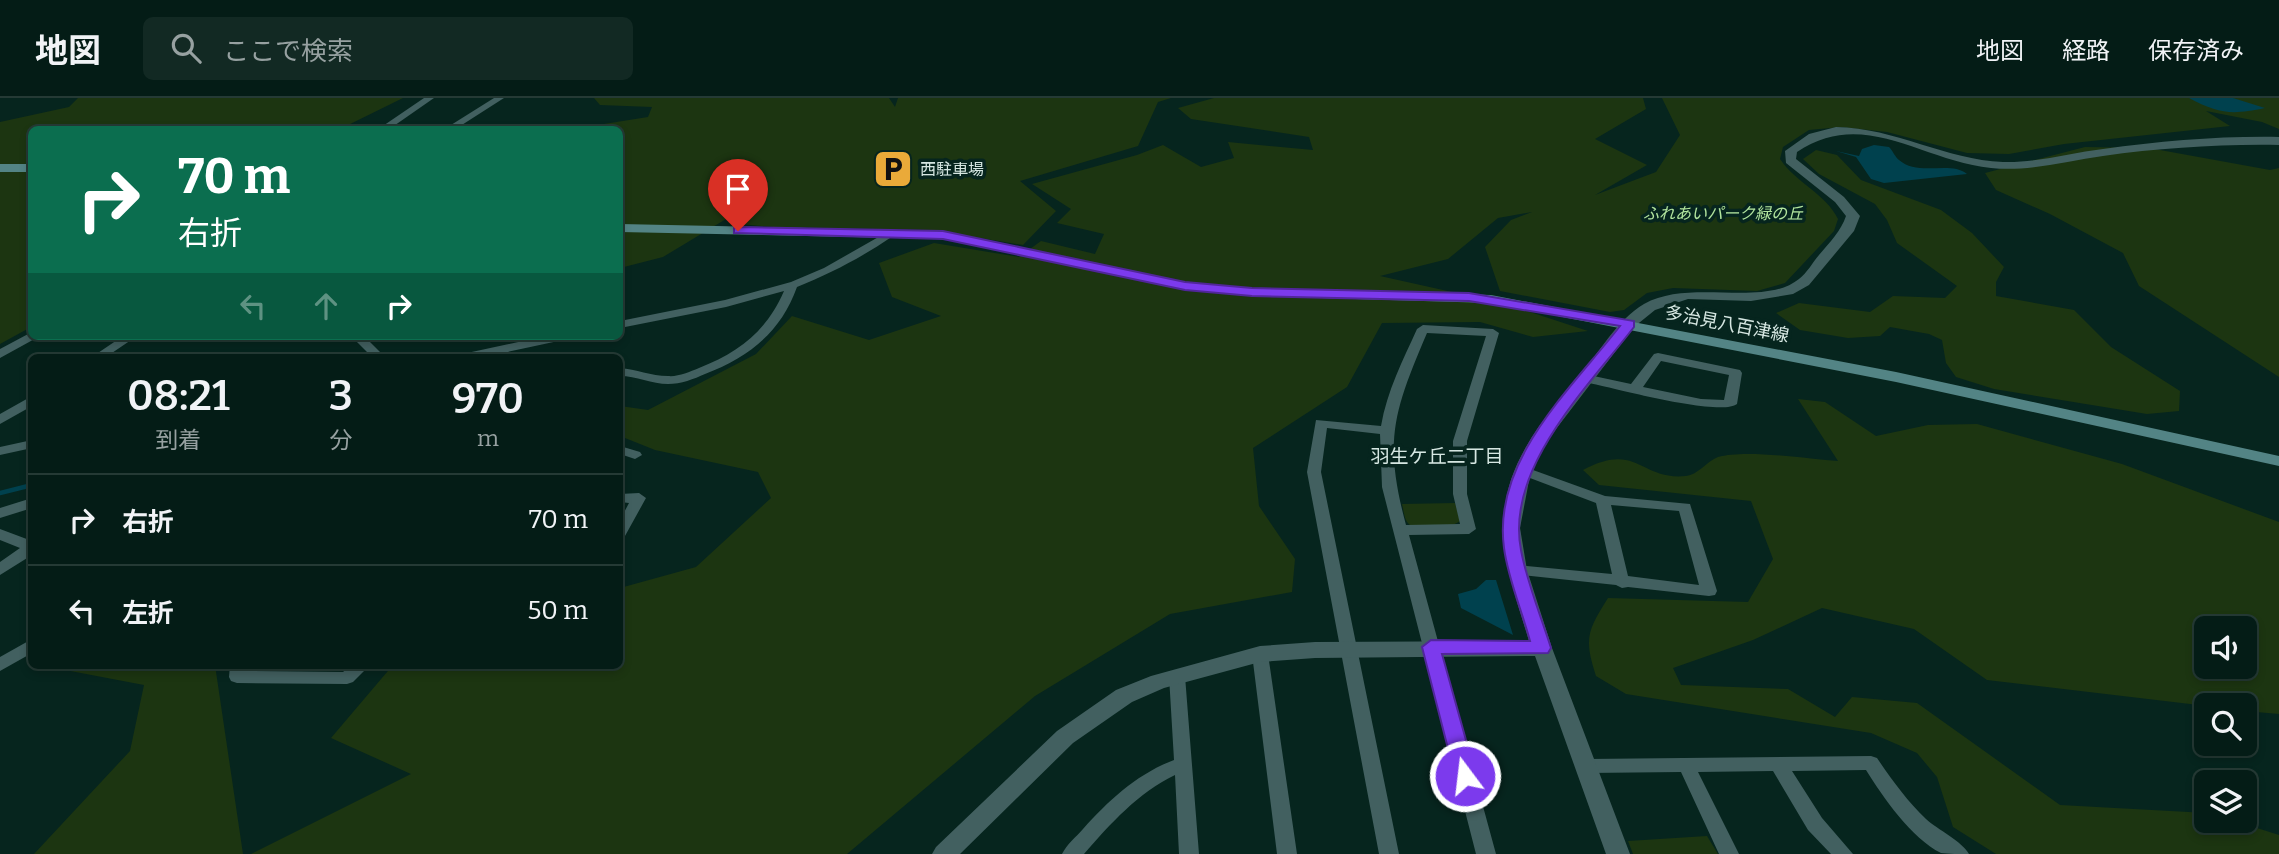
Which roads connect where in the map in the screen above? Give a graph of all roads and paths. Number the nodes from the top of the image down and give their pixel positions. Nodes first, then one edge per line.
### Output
1 (430, 98) edge
2 (500, 98) edge
3 (387, 126) edge
4 (454, 126) edge
5 (2279, 141) edge
6 (0, 168) edge
7 (28, 168) edge
8 (623, 228) edge
9 (889, 234) junction
10 (792, 286) junction
11 (623, 323) edge
12 (1629, 324) junction
13 (28, 339) edge
14 (125, 340) edge
15 (361, 340) edge
16 (545, 340) edge
17 (103, 354) edge
18 (376, 354) edge
19 (481, 354) edge
20 (0, 355) edge
21 (623, 372) edge
22 (1589, 379) junction
23 (1635, 388) junction
24 (28, 402) edge
25 (0, 420) edge
26 (1385, 430) junction
27 (28, 445) edge
28 (0, 451) edge
29 (623, 451) edge
30 (635, 455) dead end
31 (2279, 461) edge
32 (1522, 470) junction
33 (623, 498) edge
34 (1602, 500) junction
35 (28, 504) edge
36 (0, 513) edge
37 (623, 527) edge
38 (1402, 530) junction
39 (0, 534) edge
40 (28, 545) edge
41 (28, 550) edge
42 (0, 570) edge
43 (1517, 570) junction
44 (1622, 583) junction
45 (1431, 647) junction
46 (28, 648) edge
47 (1542, 648) junction
48 (1348, 649) junction
49 (1260, 654) junction
50 (0, 665) edge
51 (238, 669) edge
52 (357, 669) edge
53 (1177, 676) junction
54 (1183, 764) junction
55 (1686, 765) junction
56 (1779, 765) junction
57 (1587, 766) junction
58 (944, 854) edge
59 (1072, 854) edge
60 (1189, 854) edge
61 (1287, 854) edge
62 (1389, 854) edge
63 (1486, 854) edge
64 (1618, 854) edge
65 (1729, 854) edge
66 (1843, 854) edge
67 (1959, 854) edge

1 - 3 street
2 - 4 street
5 - 12 street
6 - 7 main road
8 - 9 main road, 多治見八百津線
9 - 10 street
9 - 12 main road, 多治見八百津線
10 - 11 street
10 - 21 street
12 - 22 street
12 - 31 main road, 多治見八百津線
13 - 20 street
14 - 17 street
15 - 18 street
16 - 19 street
22 - 23 street
22 - 32 street
23 - 23 street
24 - 25 street
26 - 38 street
26 - 38 street
26 - 48 street
27 - 28 street
29 - 30 street
32 - 34 street
32 - 43 street
33 - 37 street
34 - 44 street
34 - 44 street
35 - 36 street
38 - 45 street
39 - 40 street
41 - 42 street
43 - 44 street
43 - 47 street
45 - 47 street
45 - 48 street
45 - 63 street
46 - 50 street
47 - 57 street
48 - 49 street
48 - 62 street
49 - 53 street
49 - 61 street
51 - 52 street
53 - 54 street
53 - 58 street
54 - 59 street
54 - 60 street
55 - 56 street
55 - 57 street
55 - 65 street
56 - 66 street
56 - 67 street
57 - 64 street

